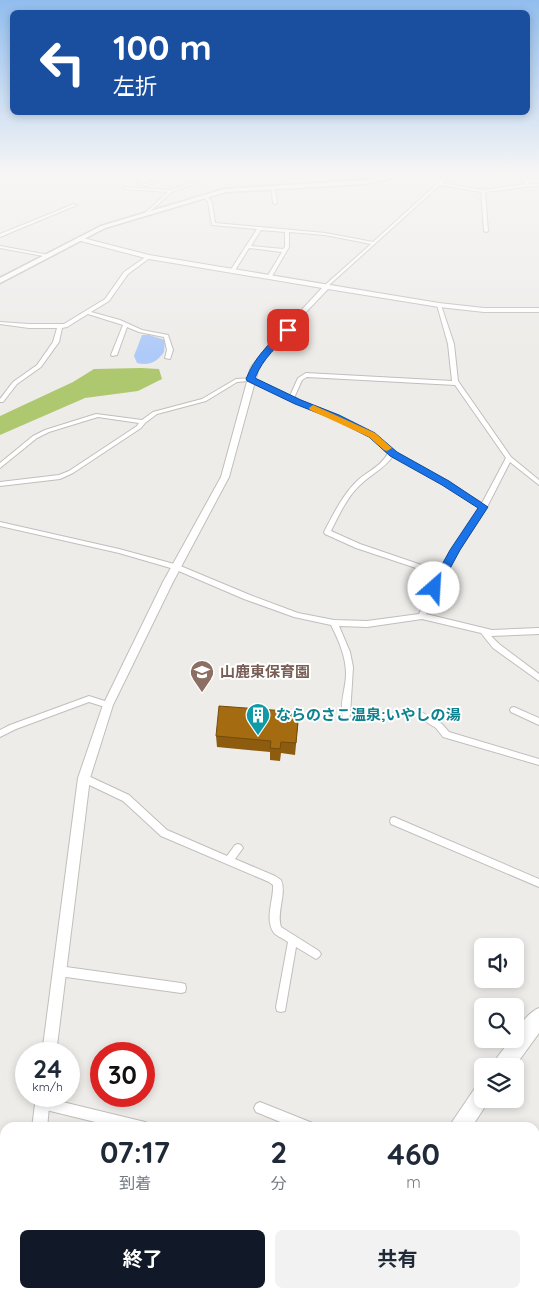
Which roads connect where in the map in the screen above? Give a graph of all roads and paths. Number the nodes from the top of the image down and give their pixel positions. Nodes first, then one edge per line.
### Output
1 (90, 234) edge
2 (256, 234) edge
3 (287, 234) edge
4 (314, 234) edge
5 (384, 234) edge
6 (79, 239) junction
7 (373, 243) junction
8 (0, 246) edge
9 (248, 247) junction
10 (285, 251) junction
11 (49, 256) junction
12 (149, 257) junction
13 (232, 271) junction
14 (269, 277) junction
15 (0, 281) edge
16 (327, 286) junction
17 (439, 305) junction
18 (539, 310) edge
19 (87, 312) junction
20 (0, 323) edge
21 (126, 324) junction
22 (60, 326) junction
23 (114, 355) dead end
24 (168, 358) dead end
25 (250, 379) junction
26 (456, 383) junction
27 (291, 399) junction
28 (0, 401) edge
29 (143, 422) junction
30 (392, 452) junction
31 (510, 458) junction
32 (0, 466) edge
33 (539, 483) edge
34 (0, 484) edge
35 (484, 507) junction
36 (0, 524) edge
37 (176, 567) junction
38 (440, 574) junction
39 (422, 616) junction
40 (334, 623) junction
41 (484, 632) junction
42 (539, 632) edge
43 (539, 678) edge
44 (108, 705) junction
45 (514, 710) dead end
46 (346, 715) dead end
47 (423, 716) dead end
48 (539, 722) edge
49 (0, 734) edge
50 (539, 762) edge
51 (84, 778) junction
52 (394, 821) dead end
53 (238, 848) dead end
54 (229, 860) junction
55 (539, 883) edge
56 (293, 939) junction
57 (316, 954) dead end
58 (59, 971) junction
59 (182, 988) dead end
60 (281, 1007) dead end
61 (539, 1017) edge
62 (50, 1042) edge
63 (509, 1058) edge
64 (474, 1106) edge
65 (42, 1107) edge
66 (68, 1107) edge
67 (260, 1108) dead end
68 (40, 1122) edge
69 (123, 1122) edge
70 (296, 1122) edge
71 (462, 1122) edge

1 - 6 main road
2 - 9 street
3 - 10 street
4 - 7 street
5 - 7 street
6 - 11 main road
6 - 12 street
7 - 16 street
8 - 11 street
9 - 10 street
9 - 13 street
10 - 14 street
11 - 15 main road
12 - 13 street
12 - 19 street
13 - 14 street
14 - 16 street
16 - 17 street
16 - 25 street
17 - 18 street
17 - 26 street
19 - 21 street
19 - 22 street
20 - 22 street
21 - 23 street
21 - 24 street
22 - 28 street
25 - 27 street
25 - 29 street
25 - 37 street
26 - 27 street
26 - 31 street
27 - 30 street
29 - 32 street
29 - 34 street
30 - 35 street
30 - 38 street
31 - 33 street
31 - 35 street
35 - 38 street
36 - 37 street
37 - 40 street
37 - 44 street
38 - 39 street
39 - 40 street
39 - 41 street
40 - 46 street
41 - 42 street
41 - 43 street
44 - 49 street
44 - 51 street
45 - 48 street
47 - 50 street
51 - 54 street
51 - 58 street
52 - 55 street
53 - 54 street
54 - 56 street
56 - 57 street
56 - 60 street
58 - 59 street
58 - 62 street
61 - 63 highway
64 - 71 highway
65 - 68 street
66 - 69 street
67 - 70 street

